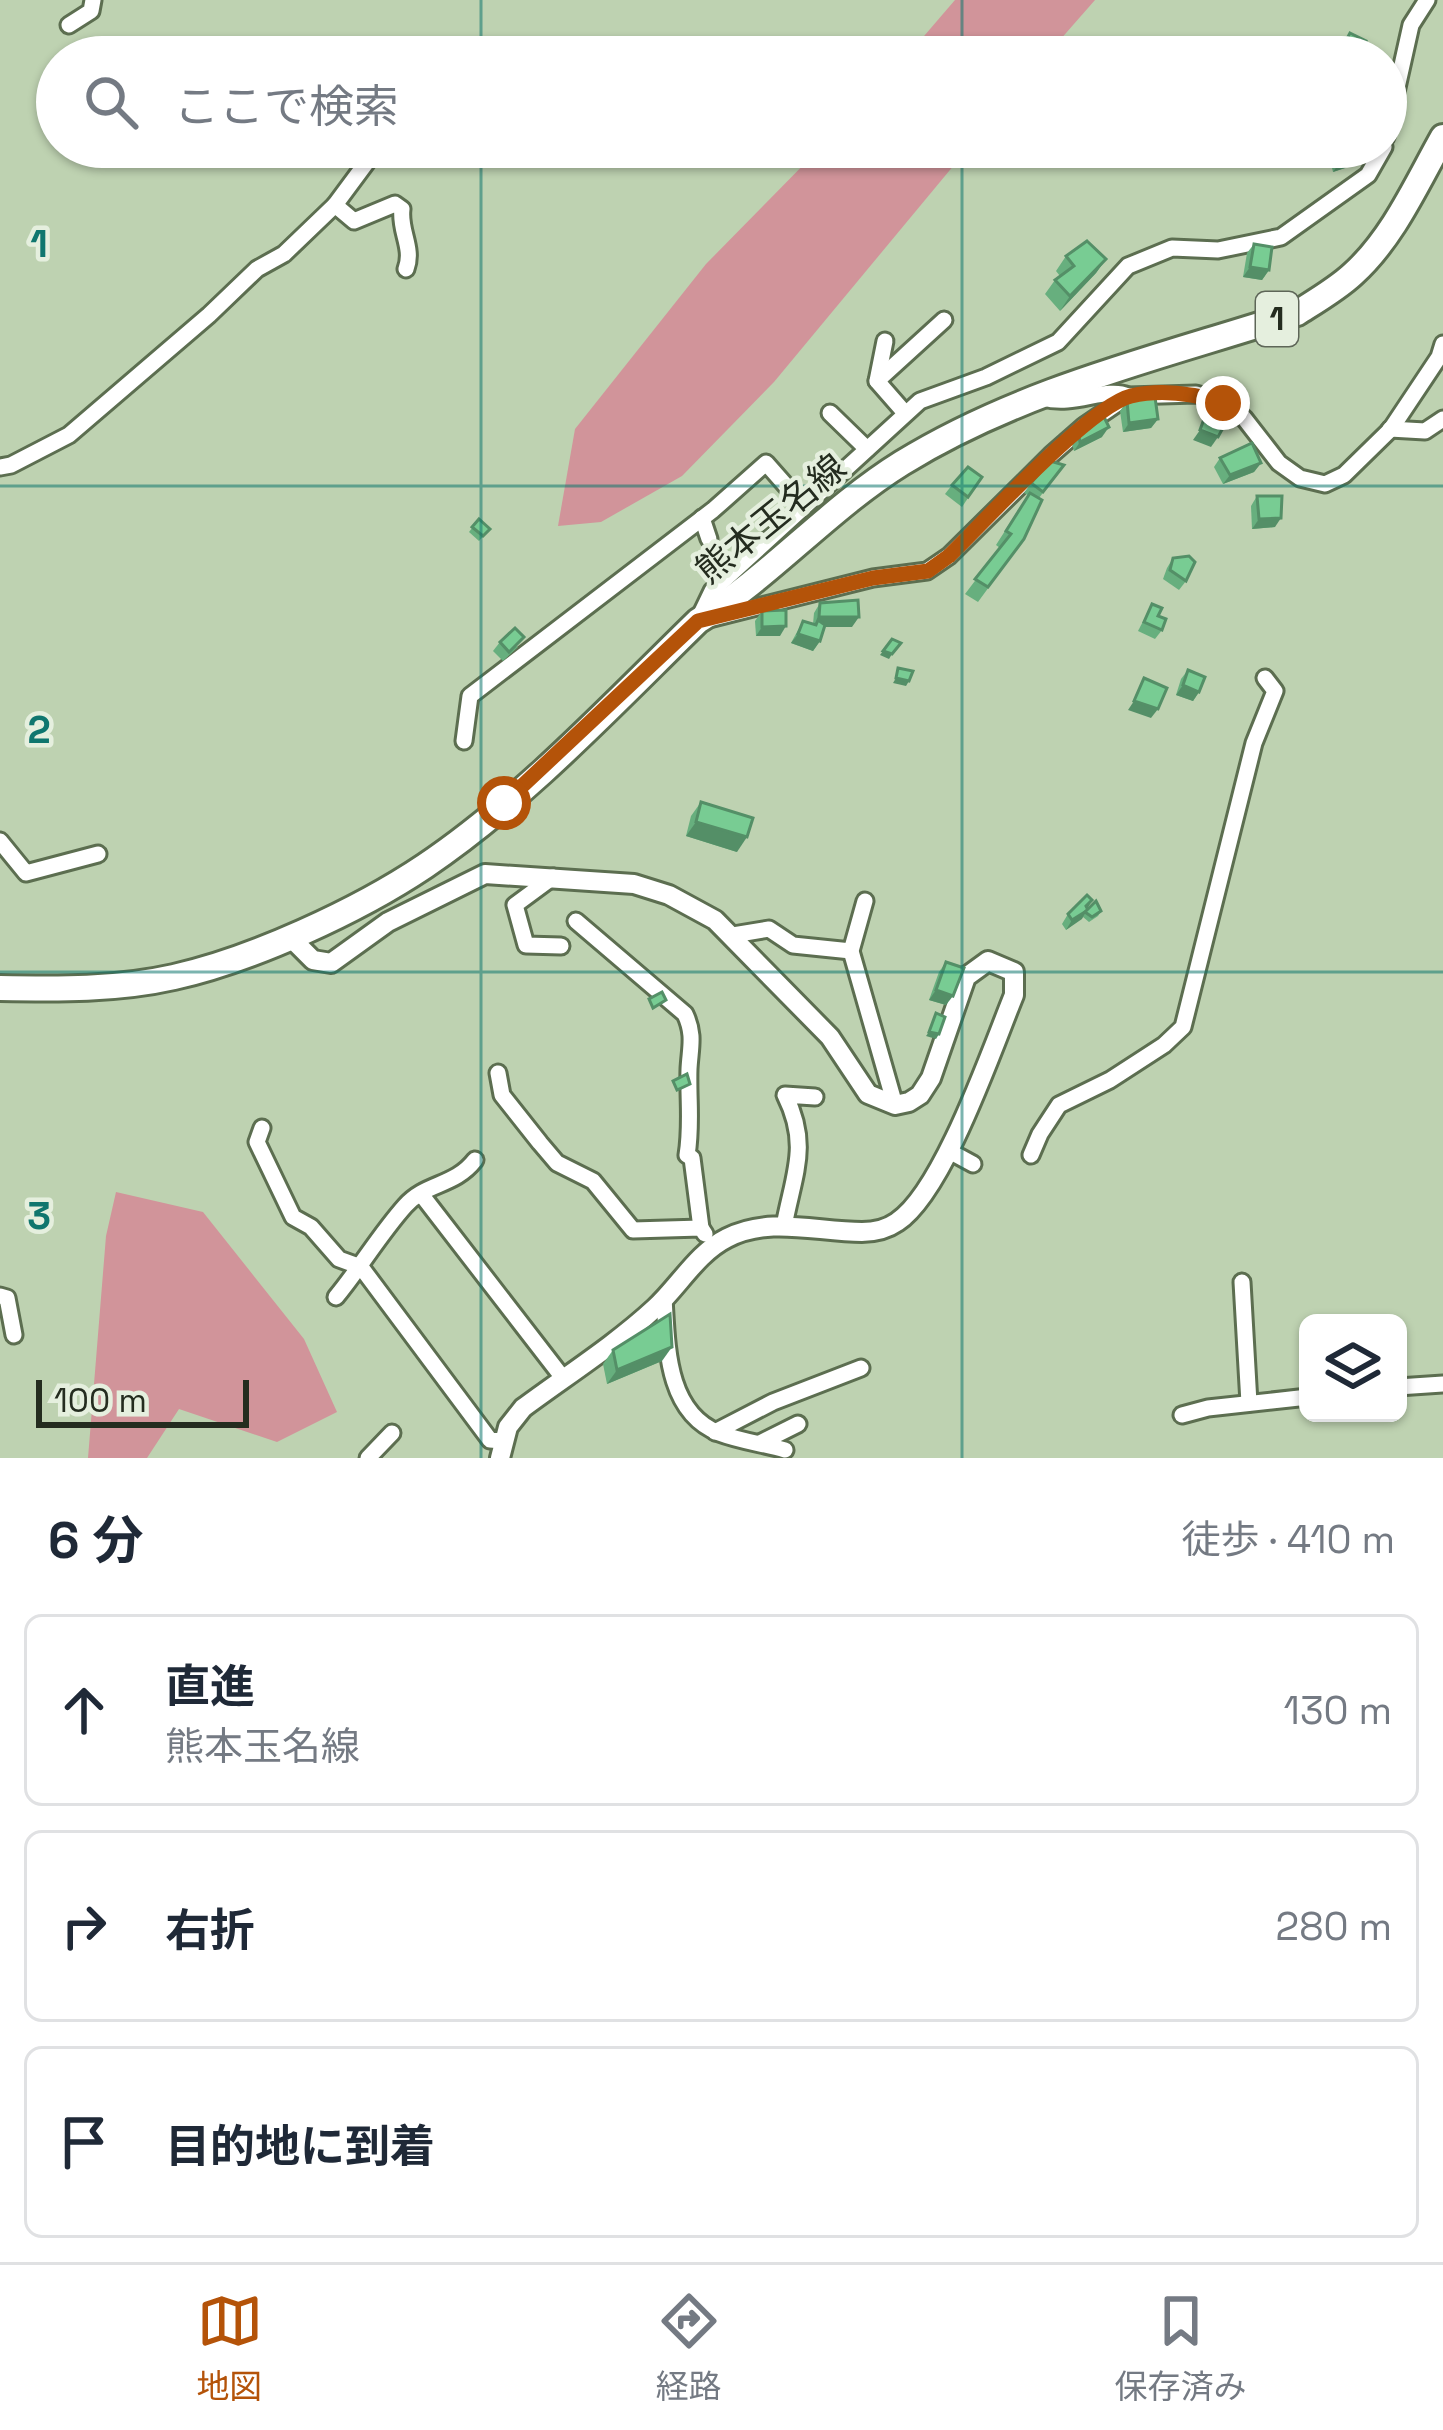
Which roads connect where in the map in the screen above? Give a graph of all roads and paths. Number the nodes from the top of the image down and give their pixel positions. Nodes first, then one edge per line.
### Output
1 (93, 0) edge
2 (1427, 0) edge
3 (70, 26) dead end
4 (1407, 43) edge
5 (1439, 149) edge
6 (362, 168) edge
7 (1372, 168) edge
8 (334, 205) junction
9 (406, 269) dead end
10 (944, 320) dead end
11 (885, 341) dead end
12 (1443, 344) edge
13 (877, 381) junction
14 (1035, 396) junction
15 (1127, 396) junction
16 (830, 413) dead end
17 (905, 413) junction
18 (1443, 419) edge
19 (1390, 429) junction
20 (867, 449) junction
21 (0, 467) edge
22 (802, 505) junction
23 (702, 518) junction
24 (709, 539) dead end
25 (698, 621) junction
26 (1265, 678) dead end
27 (464, 741) dead end
28 (0, 841) edge
29 (98, 854) dead end
30 (554, 877) junction
31 (865, 901) dead end
32 (576, 921) dead end
33 (733, 935) junction
34 (289, 936) junction
35 (561, 946) dead end
36 (851, 951) junction
37 (0, 988) edge
38 (498, 1073) dead end
39 (815, 1097) dead end
40 (896, 1105) junction
41 (262, 1128) dead end
42 (949, 1151) junction
43 (1031, 1155) dead end
44 (475, 1160) dead end
45 (973, 1164) dead end
46 (421, 1194) junction
47 (784, 1226) junction
48 (701, 1228) junction
49 (714, 1245) junction
50 (361, 1267) junction
51 (1242, 1282) dead end
52 (0, 1296) edge
53 (337, 1297) dead end
54 (664, 1298) junction
55 (14, 1335) dead end
56 (860, 1368) dead end
57 (562, 1378) junction
58 (1443, 1384) edge
59 (1407, 1386) edge
60 (1299, 1398) edge
61 (1249, 1403) junction
62 (1182, 1415) dead end
63 (798, 1424) dead end
64 (715, 1432) junction
65 (392, 1433) dead end
66 (760, 1449) edge
67 (502, 1450) edge
68 (785, 1450) dead end
69 (368, 1458) edge

1 - 3 street
2 - 4 street
5 - 14 main road, 熊本玉名線 / 1
6 - 8 street
7 - 17 street
8 - 9 street
8 - 21 street
10 - 13 street
11 - 13 street
12 - 19 street
13 - 17 street
14 - 15 street
14 - 25 main road, 熊本玉名線 / 1
15 - 19 street
15 - 25 street
16 - 20 street
17 - 20 street
18 - 19 street
20 - 22 street
22 - 23 street
22 - 25 street
23 - 24 street
23 - 27 street
25 - 34 main road, 熊本玉名線 / 1
26 - 43 street
28 - 29 street
30 - 33 street
30 - 34 street
30 - 35 street
31 - 36 street
32 - 48 street
33 - 36 street
33 - 40 street
34 - 37 main road, 熊本玉名線 / 1
36 - 40 street
38 - 48 street
39 - 47 street
40 - 42 street
41 - 50 street
42 - 45 street
42 - 47 street
44 - 46 street
46 - 50 street
46 - 57 street
47 - 49 street
48 - 49 street
49 - 54 street
50 - 53 street
50 - 67 street
51 - 61 street
52 - 55 street
54 - 57 street
54 - 64 street
56 - 64 street
57 - 67 street
58 - 59 street
60 - 61 street
61 - 62 street
63 - 66 street
64 - 66 street
65 - 69 street
66 - 68 street

